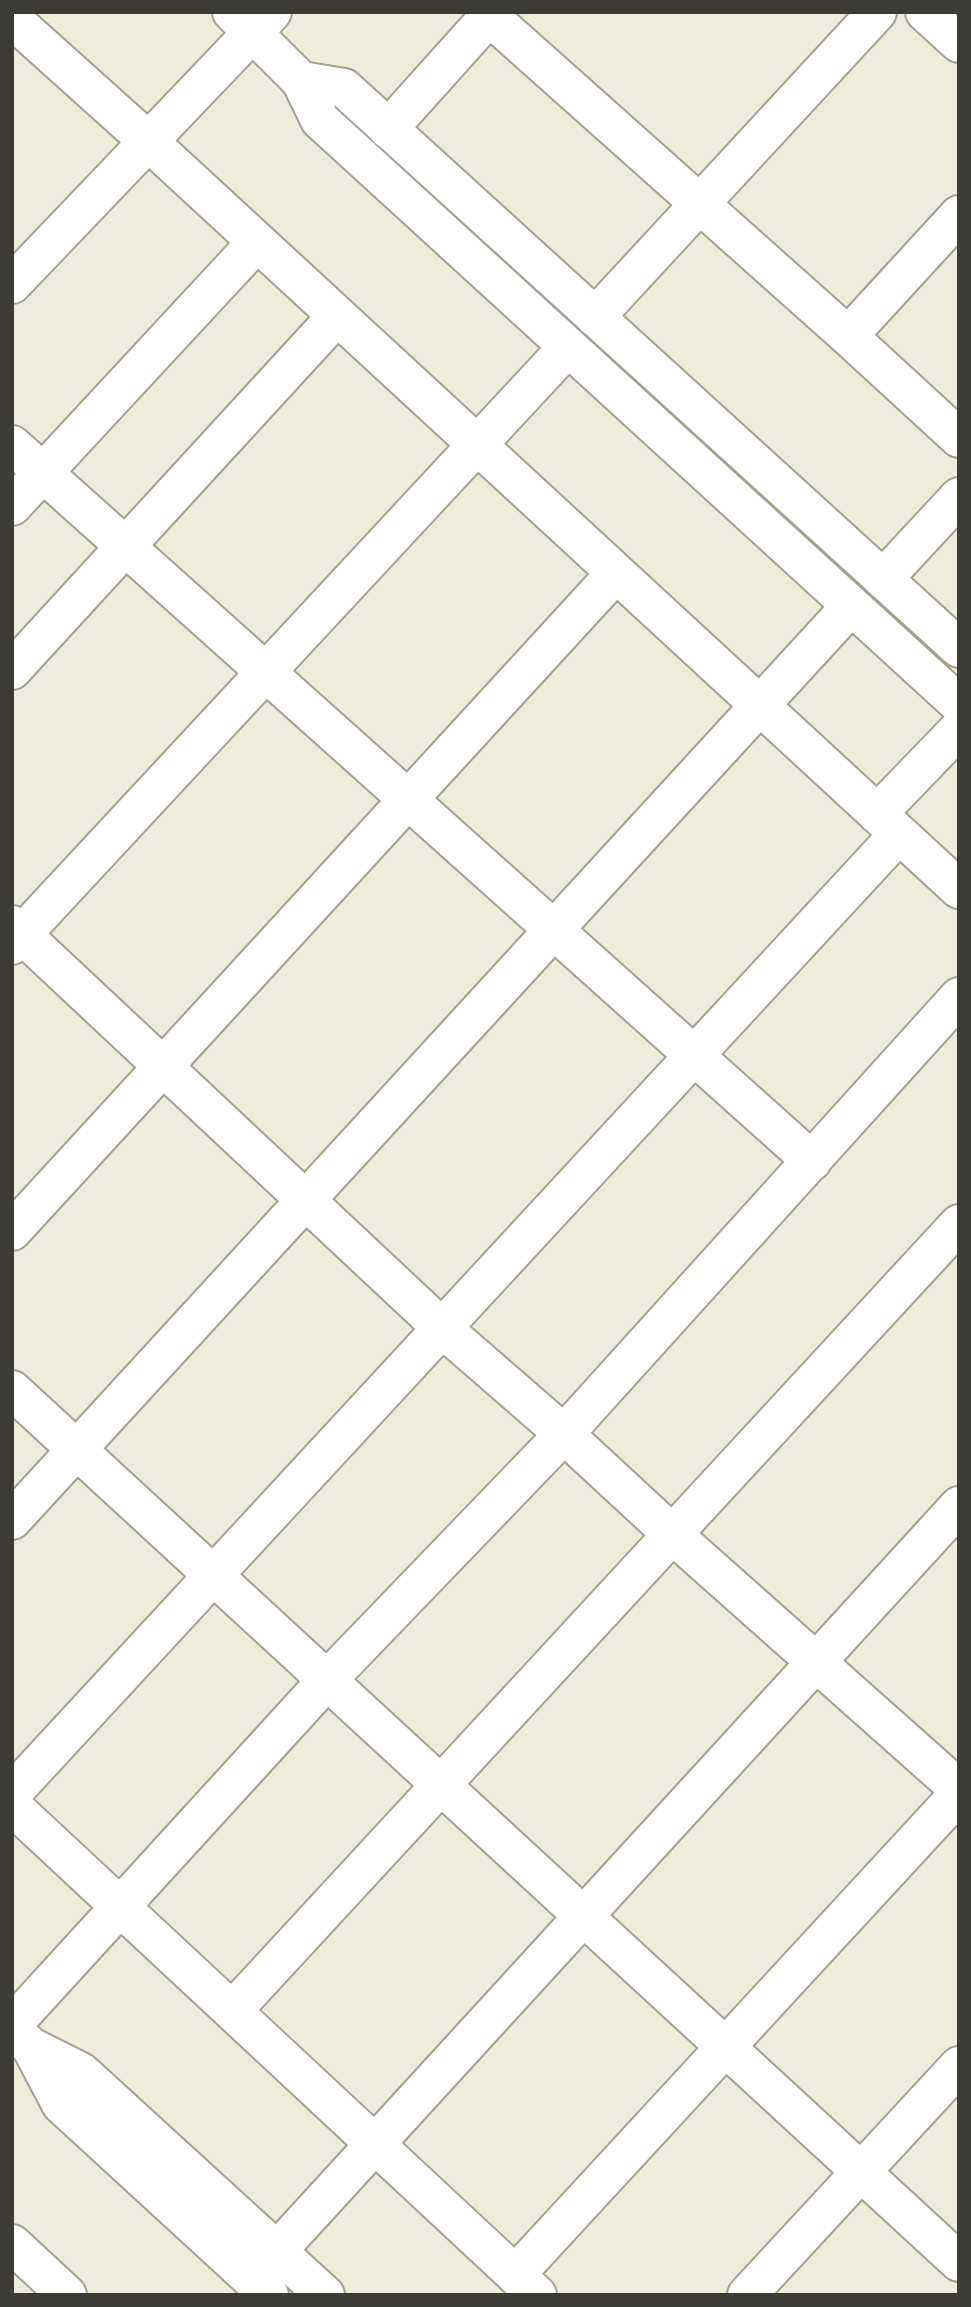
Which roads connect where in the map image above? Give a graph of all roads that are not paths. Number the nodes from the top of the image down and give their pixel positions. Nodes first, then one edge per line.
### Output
1 (877, 12) edge
2 (925, 12) edge
3 (491, 14) edge
4 (253, 19) edge
5 (18, 22) edge
6 (959, 43) edge
7 (301, 81) junction
8 (388, 129) junction
9 (149, 142) junction
10 (700, 203) junction
11 (959, 215) edge
12 (257, 242) junction
13 (12, 284) edge
14 (337, 316) junction
15 (595, 317) junction
16 (848, 336) junction
17 (568, 347) junction
18 (959, 438) edge
19 (477, 444) junction
20 (12, 445) edge
21 (43, 473) junction
22 (959, 497) edge
23 (12, 506) edge
24 (125, 546) junction
25 (616, 573) junction
26 (883, 579) junction
27 (851, 606) junction
28 (959, 648) edge
29 (12, 670) edge
30 (266, 672) junction
31 (959, 704) edge
32 (760, 705) junction
33 (959, 729) edge
34 (408, 799) junction
35 (888, 824) junction
36 (959, 889) edge
37 (554, 930) junction
38 (16, 935) edge
39 (959, 997) edge
40 (694, 1055) junction
41 (163, 1066) junction
42 (812, 1161) junction
43 (306, 1200) junction
44 (959, 1224) edge
45 (12, 1231) edge
46 (442, 1328) junction
47 (12, 1390) edge
48 (564, 1434) junction
49 (77, 1449) junction
50 (959, 1506) edge
51 (12, 1520) edge
52 (673, 1534) junction
53 (213, 1574) junction
54 (817, 1662) junction
55 (328, 1679) junction
56 (442, 1784) junction
57 (959, 1791) edge
58 (12, 1793) edge
59 (12, 1806) edge
60 (121, 1907) junction
61 (584, 1916) junction
62 (232, 2011) junction
63 (19, 2034) edge
64 (725, 2047) junction
65 (959, 2066) edge
66 (375, 2144) junction
67 (861, 2172) junction
68 (14, 2249) edge
69 (277, 2251) junction
70 (959, 2262) edge
71 (526, 2285) edge
72 (253, 2290) edge
73 (67, 2295) edge
74 (325, 2295) edge
75 (747, 2295) edge

1 - 10 street
2 - 6 street
3 - 8 street
3 - 10 street
4 - 7 street
4 - 9 street
5 - 9 street
7 - 8 street
7 - 17 street
8 - 15 street
9 - 12 street
9 - 13 street
10 - 15 street
10 - 16 street
11 - 16 street
12 - 14 street
12 - 21 street
14 - 19 street
14 - 24 street
15 - 26 street
16 - 18 street
17 - 19 street
17 - 27 street
19 - 25 street
19 - 30 street
20 - 21 street
21 - 23 street
21 - 24 street
22 - 26 street
24 - 29 street
24 - 30 street
25 - 32 street
25 - 34 street
26 - 28 street
27 - 31 street
27 - 32 street
30 - 34 street
30 - 38 street
32 - 35 street
32 - 37 street
33 - 35 street
34 - 37 street
34 - 41 street
35 - 36 street
35 - 40 street
37 - 40 street
37 - 43 street
38 - 41 street
39 - 42 street
40 - 42 street
40 - 46 street
41 - 43 street
41 - 45 street
42 - 48 street
43 - 46 street
43 - 49 street
44 - 52 street
46 - 48 street
46 - 53 street
47 - 49 street
48 - 52 street
48 - 55 street
49 - 51 street
49 - 53 street
50 - 54 street
52 - 54 street
52 - 56 street
53 - 55 street
53 - 58 street
54 - 57 street
54 - 61 street
55 - 56 street
55 - 60 street
56 - 61 street
56 - 62 street
57 - 64 street
59 - 60 street
60 - 62 street
60 - 63 street
61 - 64 street
61 - 66 street
62 - 66 street
63 - 69 street
63 - 72 street
64 - 67 street
64 - 71 street
65 - 67 street
66 - 69 street
66 - 71 street
67 - 70 street
67 - 75 street
68 - 73 street
69 - 74 street

